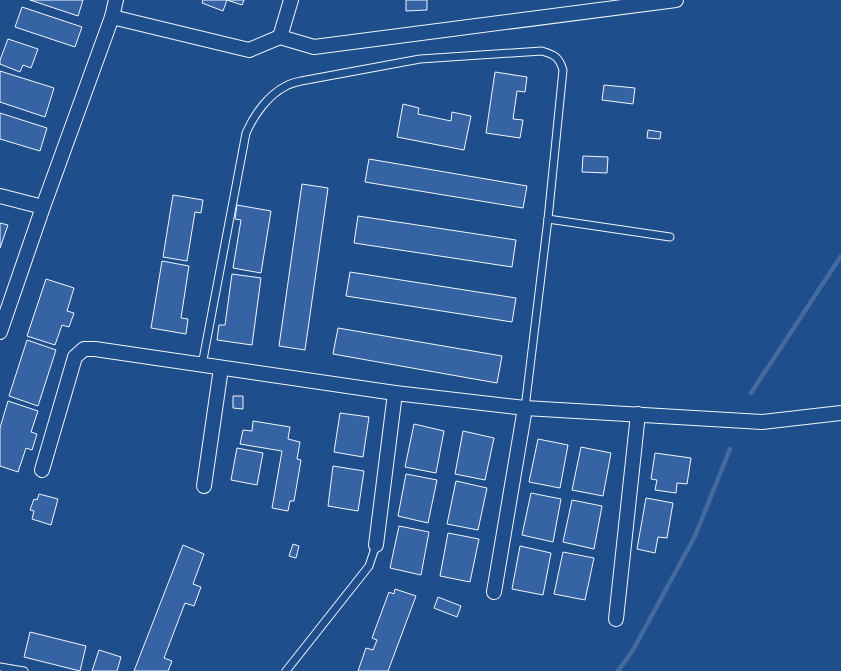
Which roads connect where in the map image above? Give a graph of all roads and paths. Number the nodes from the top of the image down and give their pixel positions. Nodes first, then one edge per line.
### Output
1 (116, 0) edge
2 (291, 0) edge
3 (676, 0) edge
4 (112, 17) junction
5 (280, 37) junction
6 (0, 196) edge
7 (43, 207) junction
8 (548, 218) junction
9 (670, 237) dead end
10 (0, 332) edge
11 (202, 365) junction
12 (221, 368) junction
13 (395, 393) junction
14 (525, 408) junction
15 (841, 413) edge
16 (638, 414) junction
17 (42, 470) dead end
18 (204, 486) dead end
19 (376, 545) joint
20 (494, 592) dead end
21 (616, 619) dead end
22 (0, 667) edge
23 (24, 671) edge
24 (286, 671) edge

1 - 4 street
2 - 5 street
3 - 5 street
4 - 5 street
4 - 7 street
6 - 7 street
7 - 10 street
8 - 9 lane
8 - 11 lane
8 - 14 lane
11 - 12 street
11 - 17 street
12 - 13 street
12 - 18 street
13 - 14 street
13 - 19 street
14 - 16 street
14 - 20 street
15 - 16 street
16 - 21 street
19 - 24 lane
22 - 23 lane

